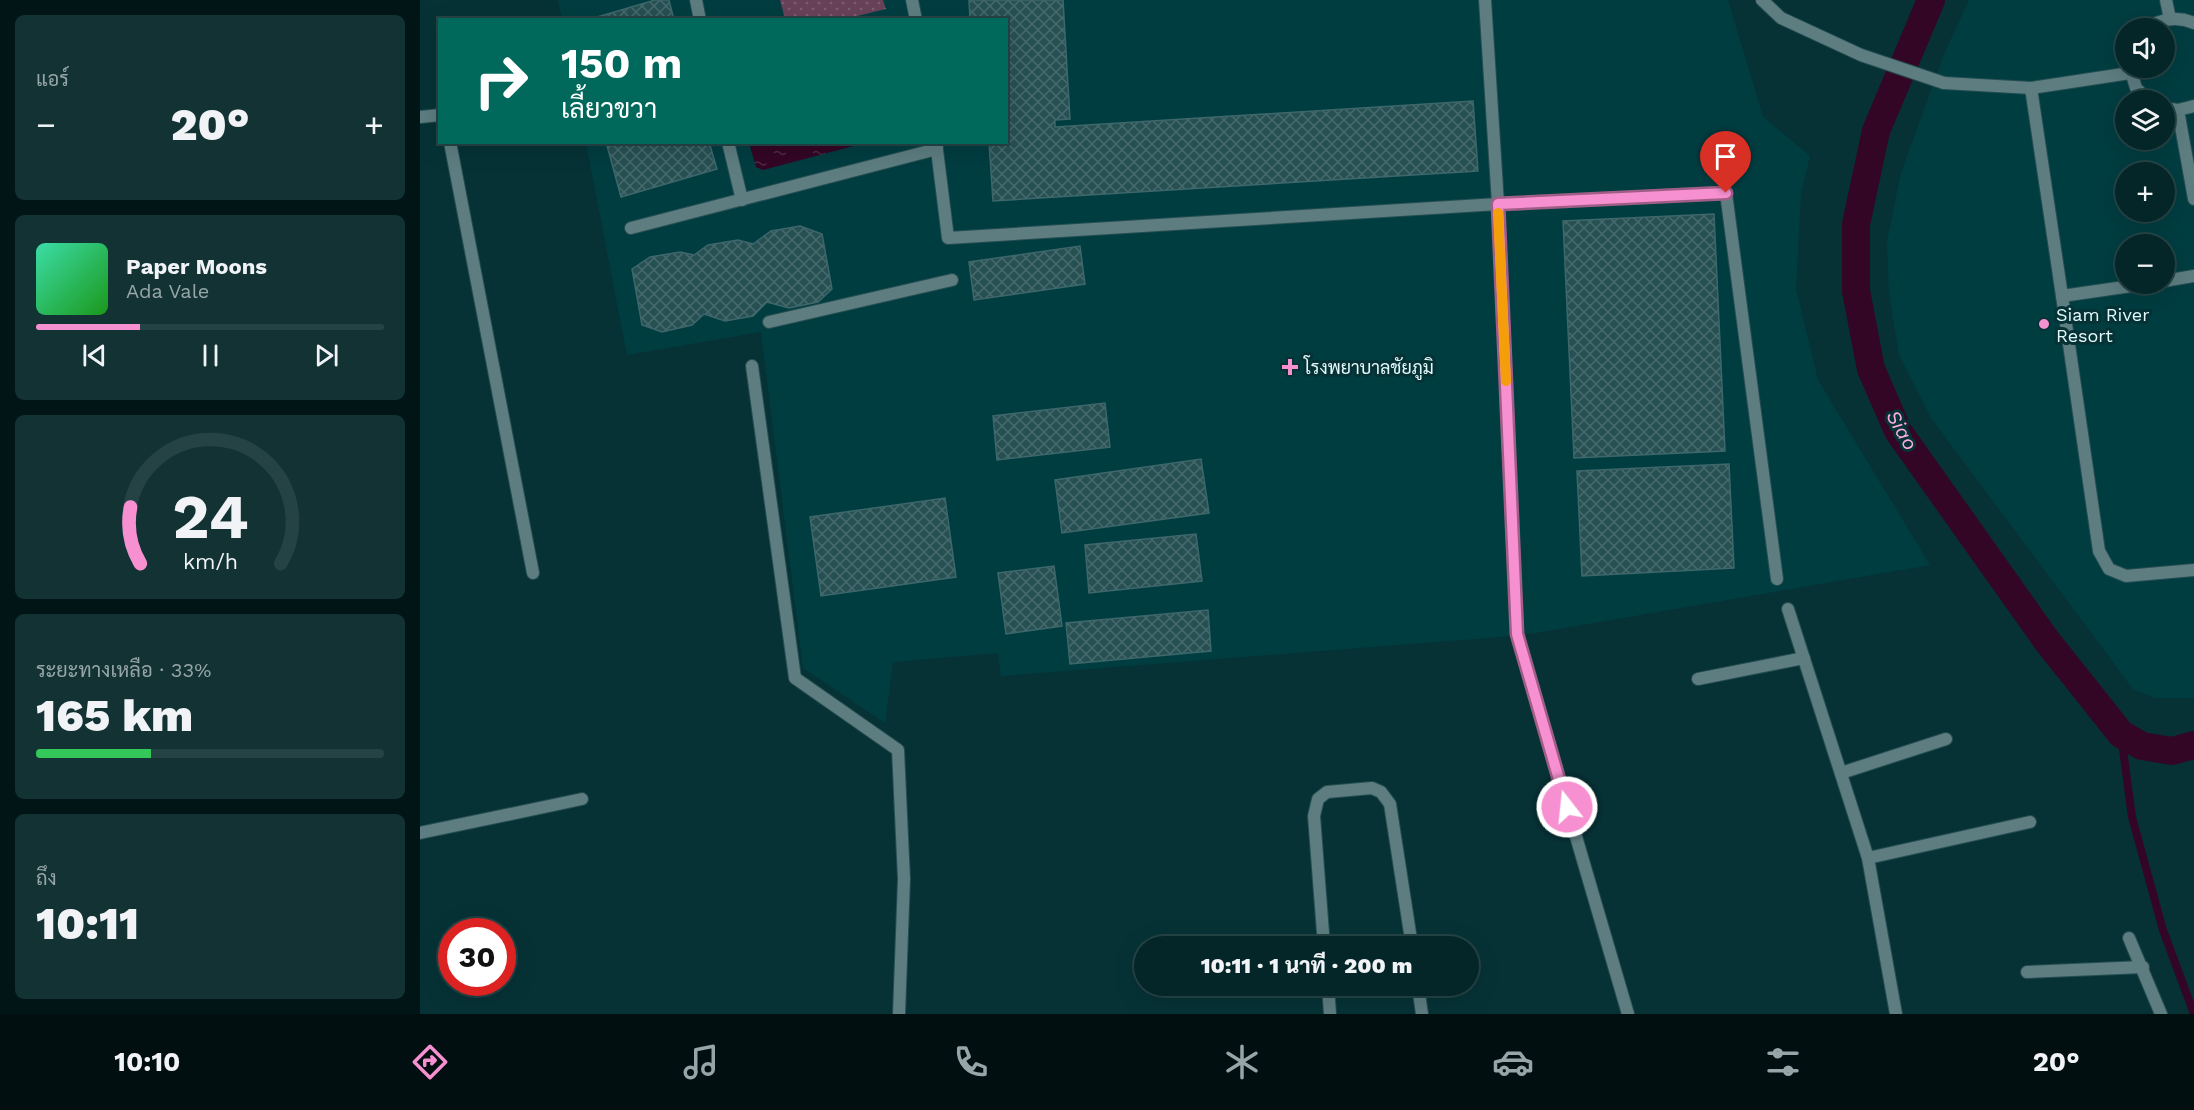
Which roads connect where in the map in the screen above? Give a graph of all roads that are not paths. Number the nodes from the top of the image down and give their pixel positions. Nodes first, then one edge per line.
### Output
1 (696, 0) edge
2 (912, 0) edge
3 (1485, 0) edge
4 (1762, 0) edge
5 (2166, 0) edge
6 (700, 18) edge
7 (916, 18) edge
8 (2170, 18) edge
9 (2175, 19) edge
10 (2194, 23) edge
11 (2115, 73) edge
12 (2031, 88) junction
13 (2194, 106) edge
14 (2175, 110) edge
15 (2178, 110) junction
16 (438, 115) edge
17 (420, 117) edge
18 (450, 144) edge
19 (728, 144) edge
20 (937, 146) edge
21 (2194, 199) edge
22 (742, 200) junction
23 (1498, 204) junction
24 (631, 228) dead end
25 (2194, 276) edge
26 (2175, 279) edge
27 (952, 280) dead end
28 (2115, 288) edge
29 (2062, 296) junction
30 (769, 322) dead end
31 (752, 366) dead end
32 (2194, 570) edge
33 (533, 573) dead end
34 (1777, 579) dead end
35 (1788, 609) dead end
36 (1804, 658) junction
37 (1698, 679) dead end
38 (1946, 739) dead end
39 (1841, 773) junction
40 (582, 799) dead end
41 (2030, 822) dead end
42 (420, 833) edge
43 (1868, 858) junction
44 (1323, 936) edge
45 (1410, 936) edge
46 (2129, 938) dead end
47 (2143, 967) junction
48 (2027, 972) dead end
49 (1329, 996) edge
50 (1419, 996) edge
51 (899, 1014) edge
52 (1330, 1014) edge
53 (1422, 1014) edge
54 (1628, 1014) edge
55 (1896, 1014) edge
56 (2161, 1014) edge

1 - 6 street
2 - 7 street
3 - 23 street
4 - 12 street
5 - 8 street
9 - 10 street
11 - 12 street
12 - 29 street
13 - 15 street
14 - 15 street
15 - 21 street
16 - 17 street
18 - 33 street
19 - 22 street
20 - 22 street
20 - 23 street
22 - 24 street
23 - 34 street
23 - 54 street
25 - 26 street
27 - 30 street
28 - 29 street
29 - 32 street
31 - 51 street
35 - 36 street
36 - 37 street
36 - 39 street
38 - 39 street
39 - 43 street
40 - 42 street
41 - 43 street
43 - 55 street
44 - 45 street
46 - 47 street
47 - 48 street
47 - 56 street
49 - 52 street
50 - 53 street

